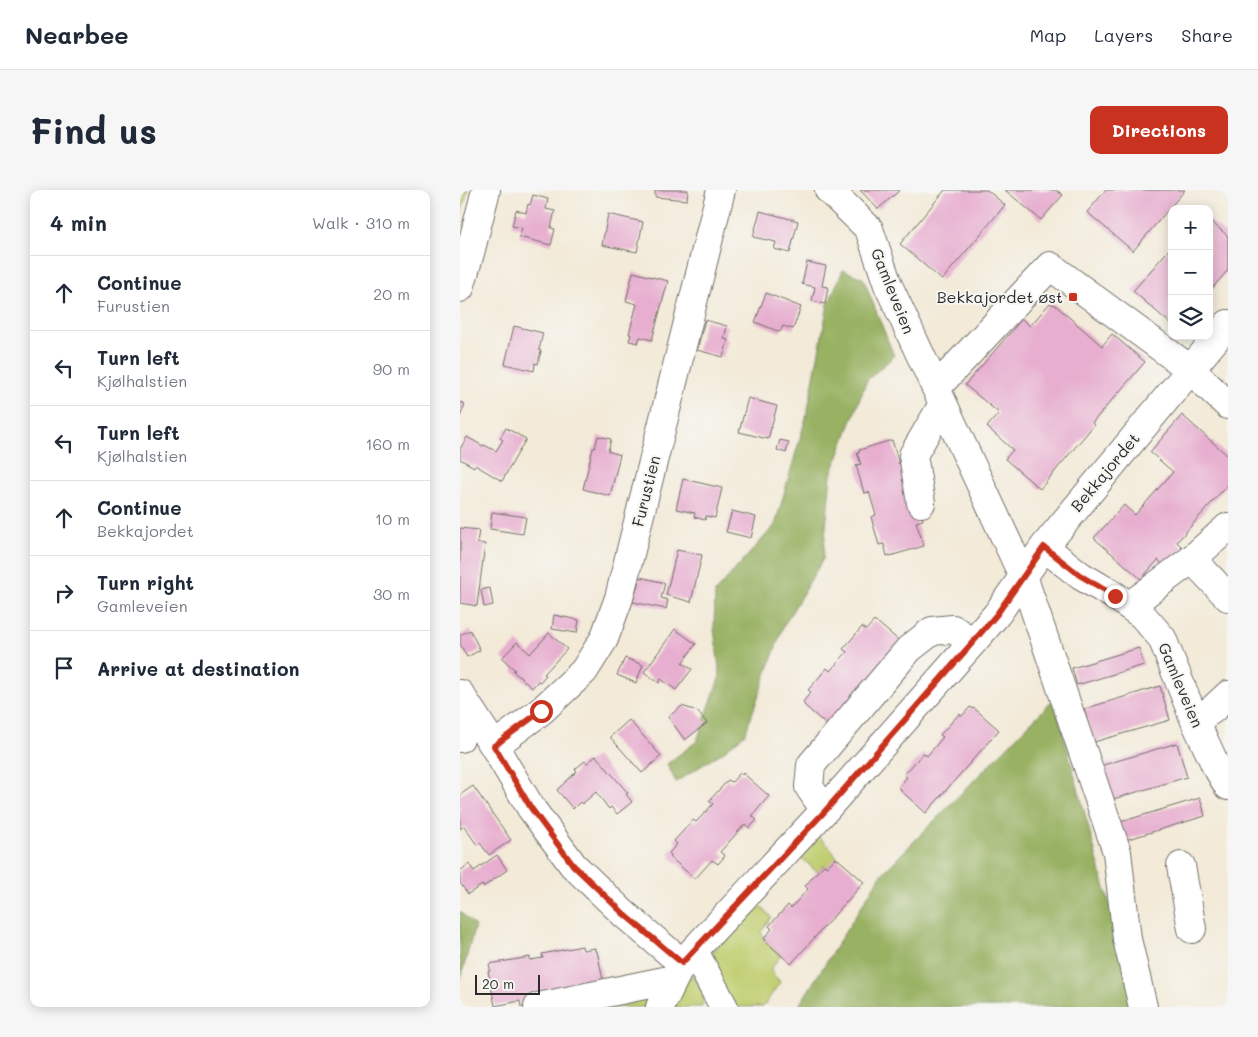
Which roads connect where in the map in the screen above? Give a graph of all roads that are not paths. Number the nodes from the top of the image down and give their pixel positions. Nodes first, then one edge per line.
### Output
1 (486, 190) edge
2 (721, 190) edge
3 (828, 190) edge
4 (460, 288) edge
5 (1228, 324) edge
6 (1190, 369) junction
7 (939, 396) junction
8 (1228, 405) edge
9 (921, 503) dead end
10 (1228, 527) edge
11 (1044, 547) junction
12 (1192, 559) junction
13 (1023, 576) junction
14 (1228, 597) edge
15 (1129, 606) junction
16 (973, 642) junction
17 (1228, 695) edge
18 (464, 716) edge
19 (1196, 721) junction
20 (494, 746) junction
21 (1228, 786) edge
22 (826, 810) junction
23 (1181, 866) dead end
24 (1192, 929) dead end
25 (683, 964) junction
26 (538, 1007) edge
27 (660, 1007) edge
28 (724, 1007) edge
29 (1143, 1007) edge

1 - 4 street
2 - 20 street, Furustien
3 - 7 street, Gamleveien
5 - 6 street, Bekkajordet
6 - 7 street
6 - 8 street
6 - 11 street, Bekkajordet
7 - 9 street
7 - 13 street, Gamleveien
10 - 12 street
11 - 13 street, Bekkajordet
11 - 15 street, Gamleveien
12 - 14 street
12 - 15 street
13 - 16 street, Bekkajordet
13 - 29 street, Gamleveien
15 - 19 street, Gamleveien
16 - 22 street, Bekkajordet
16 - 22 street
17 - 19 street
18 - 20 street
19 - 21 street, Gamleveien
20 - 25 street
22 - 25 street, Bekkajordet
23 - 24 street
25 - 26 street
25 - 27 street, Bekkajordet
25 - 28 street

